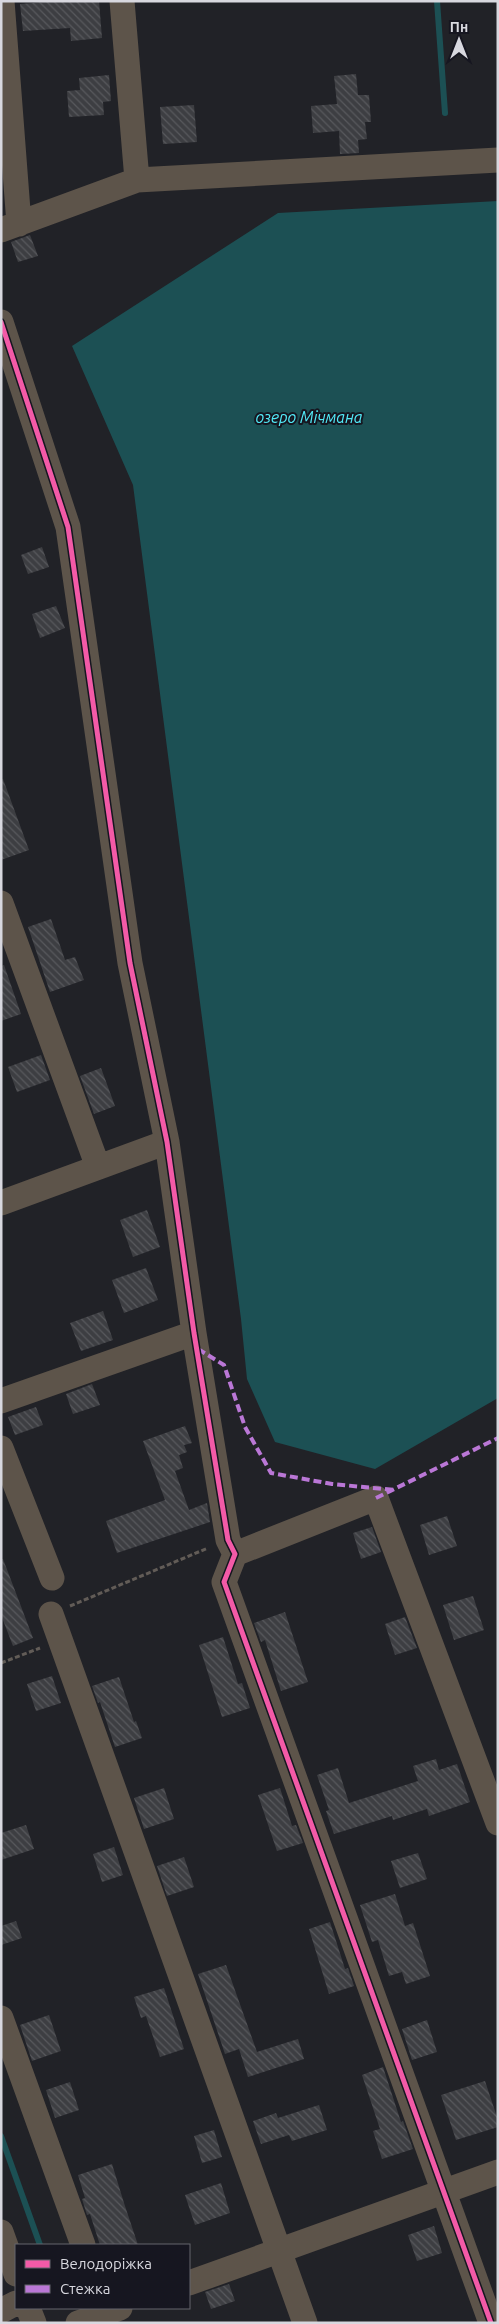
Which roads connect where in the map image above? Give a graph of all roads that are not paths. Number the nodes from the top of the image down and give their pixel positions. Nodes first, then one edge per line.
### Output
1 (2, 1) edge
2 (122, 1) edge
3 (498, 160) edge
4 (137, 180) junction
5 (10, 227) edge
6 (1, 322) edge
7 (1, 903) edge
8 (167, 1142) junction
9 (98, 1168) junction
10 (1, 1203) edge
11 (194, 1333) junction
12 (1, 1400) edge
13 (1, 1448) edge
14 (232, 1547) junction
15 (52, 1578) dead end
16 (51, 1614) road end
17 (498, 1823) edge
18 (1, 2018) edge
19 (498, 2172) edge
20 (444, 2191) junction
21 (1, 2232) edge
22 (83, 2244) edge
23 (279, 2250) junction
24 (15, 2271) edge
25 (190, 2283) edge
26 (15, 2304) edge
27 (28, 2309) edge
28 (1, 2311) edge
29 (110, 2313) edge
30 (34, 2323) edge
31 (78, 2323) edge
32 (305, 2323) edge
33 (492, 2323) edge

1 - 5 street
2 - 4 street
3 - 4 street
4 - 5 street
6 - 8 street
7 - 9 street
8 - 9 street
8 - 11 street
9 - 10 street
11 - 12 street
11 - 14 street
13 - 15 street
14 - 17 street
14 - 20 street
16 - 23 street
18 - 22 street
19 - 20 street
20 - 23 street
20 - 33 street
21 - 24 street
23 - 25 street
23 - 32 street
26 - 28 street
27 - 30 street
29 - 31 street

